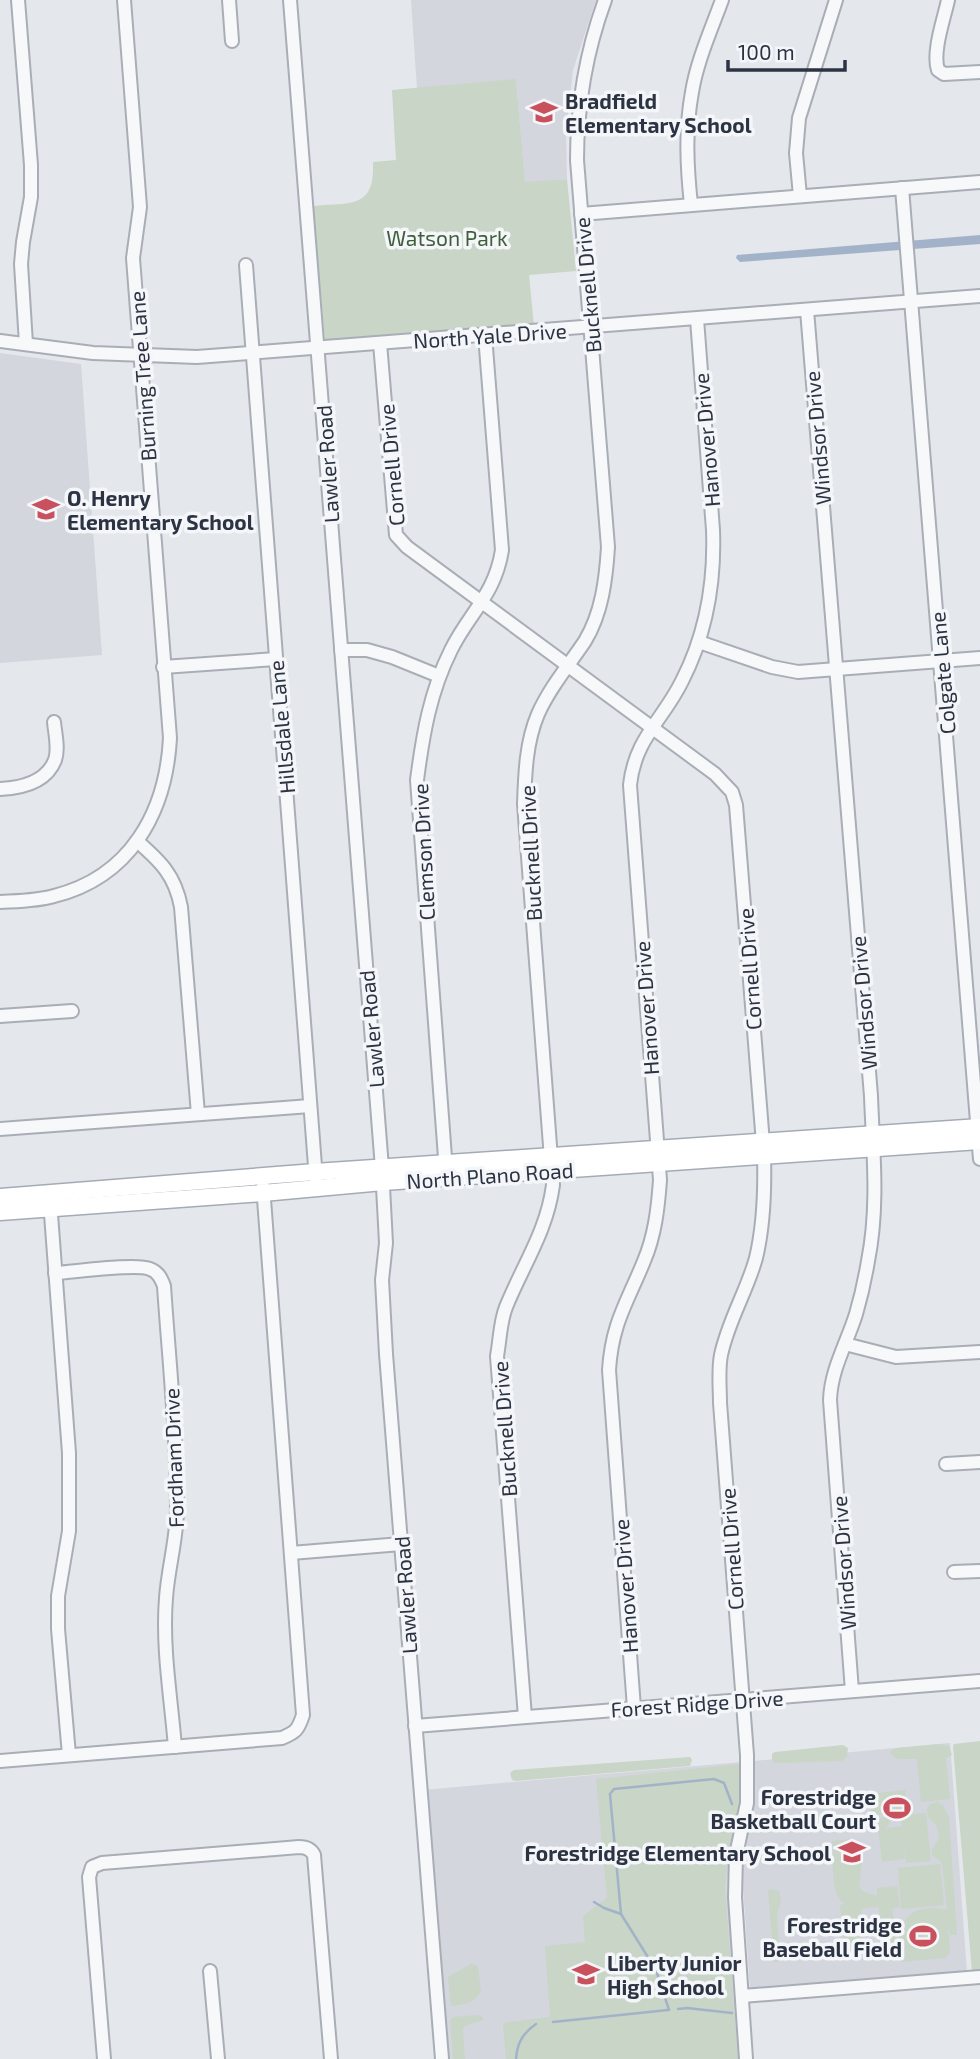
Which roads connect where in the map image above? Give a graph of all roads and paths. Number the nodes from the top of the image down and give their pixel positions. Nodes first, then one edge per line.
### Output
1 (18, 0) edge
2 (124, 0) edge
3 (229, 0) edge
4 (290, 0) edge
5 (605, 0) edge
6 (722, 0) edge
7 (836, 0) edge
8 (948, 0) edge
9 (232, 41) dead end
10 (980, 72) edge
11 (980, 182) edge
12 (902, 188) junction
13 (800, 197) junction
14 (691, 205) junction
15 (581, 214) junction
16 (246, 265) dead end
17 (980, 296) edge
18 (912, 302) junction
19 (807, 310) junction
20 (697, 319) junction
21 (591, 327) junction
22 (485, 335) junction
23 (0, 341) edge
24 (26, 344) junction
25 (380, 344) junction
26 (318, 348) junction
27 (253, 354) junction
28 (140, 356) junction
29 (481, 602) junction
30 (699, 642) junction
31 (341, 650) junction
32 (980, 657) edge
33 (276, 659) junction
34 (941, 661) junction
35 (568, 664) junction
36 (163, 667) junction
37 (836, 669) junction
38 (439, 677) junction
39 (54, 722) dead end
40 (651, 727) junction
41 (0, 789) edge
42 (137, 841) junction
43 (0, 902) edge
44 (72, 1011) dead end
45 (0, 1016) edge
46 (310, 1105) junction
47 (198, 1114) junction
48 (0, 1129) edge
49 (979, 1134) edge
50 (873, 1141) junction
51 (763, 1149) junction
52 (657, 1156) junction
53 (980, 1159) edge
54 (552, 1164) junction
55 (446, 1171) junction
56 (383, 1175) junction
57 (316, 1180) junction
58 (262, 1185) junction
59 (0, 1197) edge
60 (50, 1201) junction
61 (0, 1212) edge
62 (55, 1273) junction
63 (845, 1344) junction
64 (980, 1352) edge
65 (980, 1462) edge
66 (946, 1464) dead end
67 (401, 1544) junction
68 (291, 1553) junction
69 (980, 1571) edge
70 (954, 1572) dead end
71 (980, 1681) edge
72 (852, 1691) junction
73 (744, 1700) junction
74 (634, 1708) junction
75 (525, 1717) junction
76 (415, 1726) junction
77 (175, 1747) junction
78 (69, 1755) junction
79 (0, 1761) edge
80 (210, 1971) dead end
81 (980, 1978) edge
82 (742, 1996) junction
83 (104, 2059) edge
84 (218, 2059) edge
85 (331, 2059) edge
86 (442, 2059) edge
87 (746, 2059) edge

1 - 24 street
2 - 28 street, Burning Tree Lane
3 - 9 street
4 - 26 street, Lawler Road
5 - 15 street, Bucknell Drive
6 - 14 street
7 - 13 street
8 - 10 street
11 - 12 street
12 - 13 street
12 - 18 street, Colgate Lane
13 - 14 street
14 - 15 street
15 - 21 street, Bucknell Drive
16 - 27 street, Hillsdale Lane
17 - 18 street, North Yale Drive
18 - 19 street, North Yale Drive
18 - 34 street, Colgate Lane
19 - 20 street, North Yale Drive
19 - 37 street, Windsor Drive
20 - 21 street, North Yale Drive
20 - 30 street, Hanover Drive
21 - 22 street, North Yale Drive
21 - 35 street, Bucknell Drive
22 - 25 street, North Yale Drive
22 - 29 street, Clemson Drive
23 - 24 street, North Yale Drive
24 - 28 street, North Yale Drive
25 - 26 street, North Yale Drive
25 - 29 street, Cornell Drive
26 - 27 street, North Yale Drive
26 - 31 street, Lawler Road
27 - 28 street, North Yale Drive
27 - 33 street, Hillsdale Lane
28 - 36 street, Burning Tree Lane
29 - 35 street, Cornell Drive
29 - 38 street, Clemson Drive
30 - 37 street
30 - 40 street, Hanover Drive
31 - 38 street
31 - 56 street, Lawler Road
32 - 34 street
33 - 36 street
33 - 46 street, Hillsdale Lane
34 - 37 street
34 - 49 street, Colgate Lane
35 - 40 street, Cornell Drive
35 - 54 street, Bucknell Drive
36 - 42 street, Burning Tree Lane
37 - 50 street, Windsor Drive
38 - 55 street, Clemson Drive
39 - 41 street
40 - 51 street, Cornell Drive
40 - 52 street, Hanover Drive
42 - 43 street, Burning Tree Lane
42 - 47 street
44 - 45 street
46 - 47 street
46 - 57 street, Hillsdale Lane
47 - 48 street
49 - 50 main road, North Plano Road
49 - 53 street, Colgate Lane
50 - 51 main road, North Plano Road
50 - 63 street, Windsor Drive
51 - 52 main road, North Plano Road
51 - 73 street, Cornell Drive
52 - 54 main road, North Plano Road
52 - 74 street, Hanover Drive
54 - 55 main road, North Plano Road
54 - 75 street, Bucknell Drive
55 - 56 main road, North Plano Road
56 - 57 main road, North Plano Road
56 - 67 street, Lawler Road
57 - 58 main road, North Plano Road
58 - 60 main road, North Plano Road
58 - 68 street
59 - 60 main road, North Plano Road
60 - 61 main road, North Plano Road
60 - 62 street
62 - 77 street, Fordham Drive
62 - 78 street
63 - 64 street
63 - 72 street, Windsor Drive
65 - 66 street
67 - 68 street
67 - 76 street, Lawler Road
68 - 77 street
69 - 70 street
71 - 72 street, Forest Ridge Drive
72 - 73 street, Forest Ridge Drive
73 - 74 street, Forest Ridge Drive
73 - 82 street, Cornell Drive
74 - 75 street, Forest Ridge Drive
75 - 76 street, Forest Ridge Drive
76 - 86 street, Lawler Road
77 - 78 street
78 - 79 street
80 - 84 street
81 - 82 street
82 - 87 street, Cornell Drive
83 - 85 street

